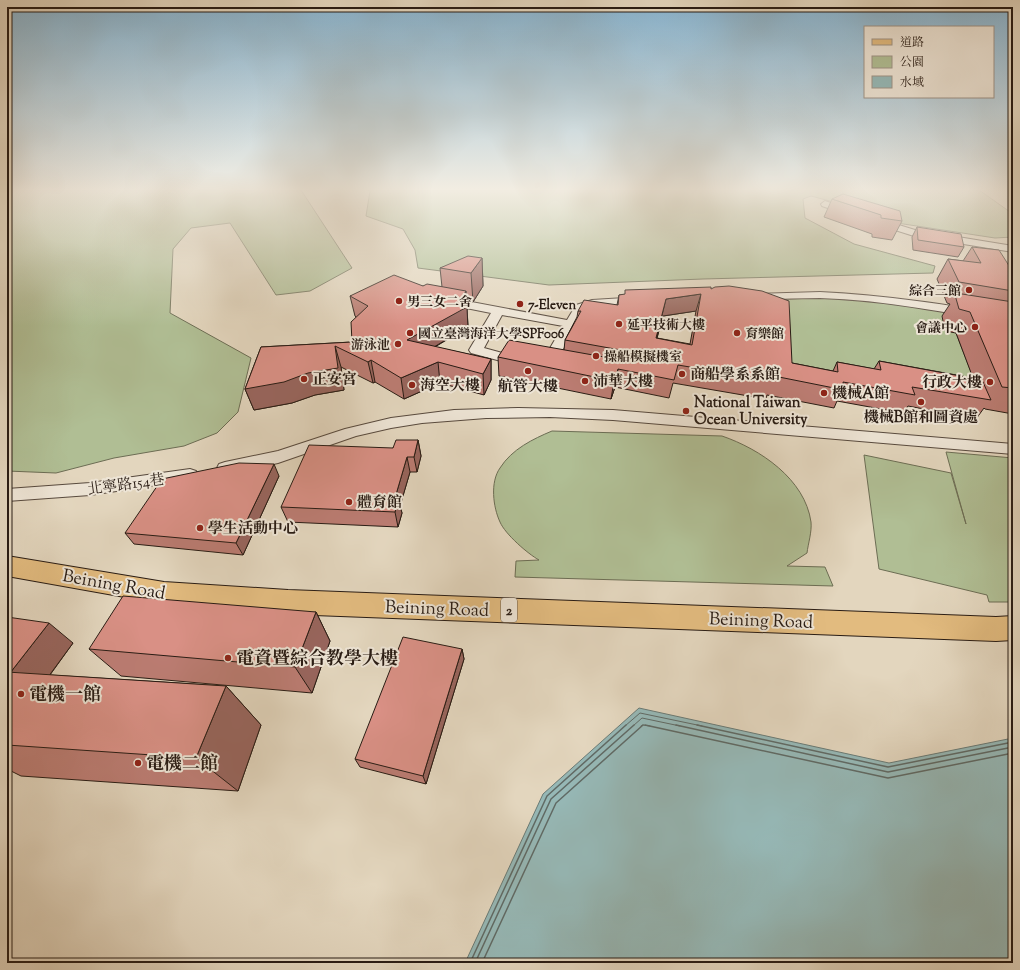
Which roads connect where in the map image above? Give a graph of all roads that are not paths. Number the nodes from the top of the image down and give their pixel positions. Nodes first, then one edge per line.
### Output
1 (934, 235) edge
2 (1012, 250) edge
3 (743, 297) edge
4 (432, 299) edge
5 (652, 300) edge
6 (498, 311) junction
7 (1013, 320) edge
8 (570, 324) junction
9 (501, 357) edge
10 (573, 364) edge
11 (1013, 450) edge
12 (7, 496) edge
13 (7, 566) edge
14 (1013, 628) edge

1 - 2 street
3 - 7 street
4 - 6 street
5 - 8 street
6 - 8 street
6 - 9 street
8 - 10 street
11 - 12 street, 北寧路154巷
13 - 14 main road, Beining Road / 2

